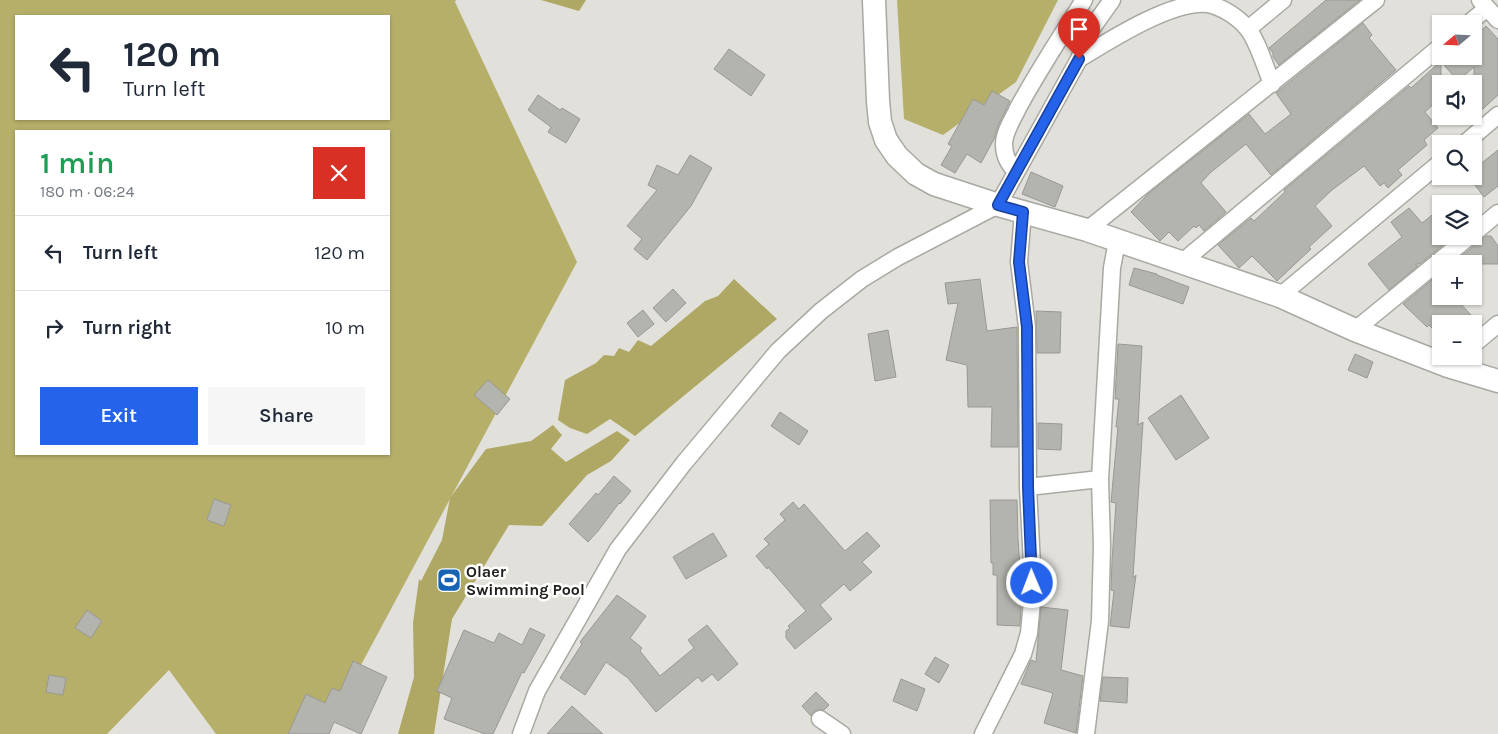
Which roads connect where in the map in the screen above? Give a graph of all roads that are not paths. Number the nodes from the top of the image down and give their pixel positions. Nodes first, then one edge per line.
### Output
1 (874, 0) edge
2 (1084, 0) edge
3 (1112, 0) edge
4 (1283, 0) edge
5 (1376, 0) edge
6 (1206, 2) edge
7 (1248, 29) junction
8 (1432, 54) edge
9 (1079, 59) junction
10 (1272, 84) junction
11 (1498, 115) edge
12 (1475, 135) edge
13 (1432, 169) edge
14 (1016, 171) junction
15 (998, 205) junction
16 (1023, 212) junction
17 (1498, 213) edge
18 (1482, 226) edge
19 (1087, 230) junction
20 (1117, 241) junction
21 (1459, 245) edge
22 (1181, 263) junction
23 (1280, 296) junction
24 (1498, 324) edge
25 (1355, 330) junction
26 (1482, 337) edge
27 (1432, 354) edge
28 (1462, 365) edge
29 (1498, 381) edge
30 (1100, 479) junction
31 (1028, 487) junction
32 (820, 718) dead end
33 (521, 734) edge
34 (842, 734) edge
35 (983, 734) edge
36 (1086, 734) edge

1 - 15 main road
2 - 14 street
3 - 9 street
4 - 7 street
5 - 10 street
6 - 7 street
6 - 9 street
7 - 10 street
8 - 22 street
9 - 14 street
10 - 19 street
11 - 12 street
13 - 23 street
14 - 15 street
15 - 16 main road
15 - 33 street
16 - 19 main road
16 - 31 street
17 - 18 street
19 - 20 main road
20 - 22 main road
20 - 30 street
21 - 25 street
22 - 23 main road
23 - 25 main road
24 - 26 street
25 - 27 main road
28 - 29 main road
30 - 31 street
30 - 36 street
31 - 35 street
32 - 34 street

